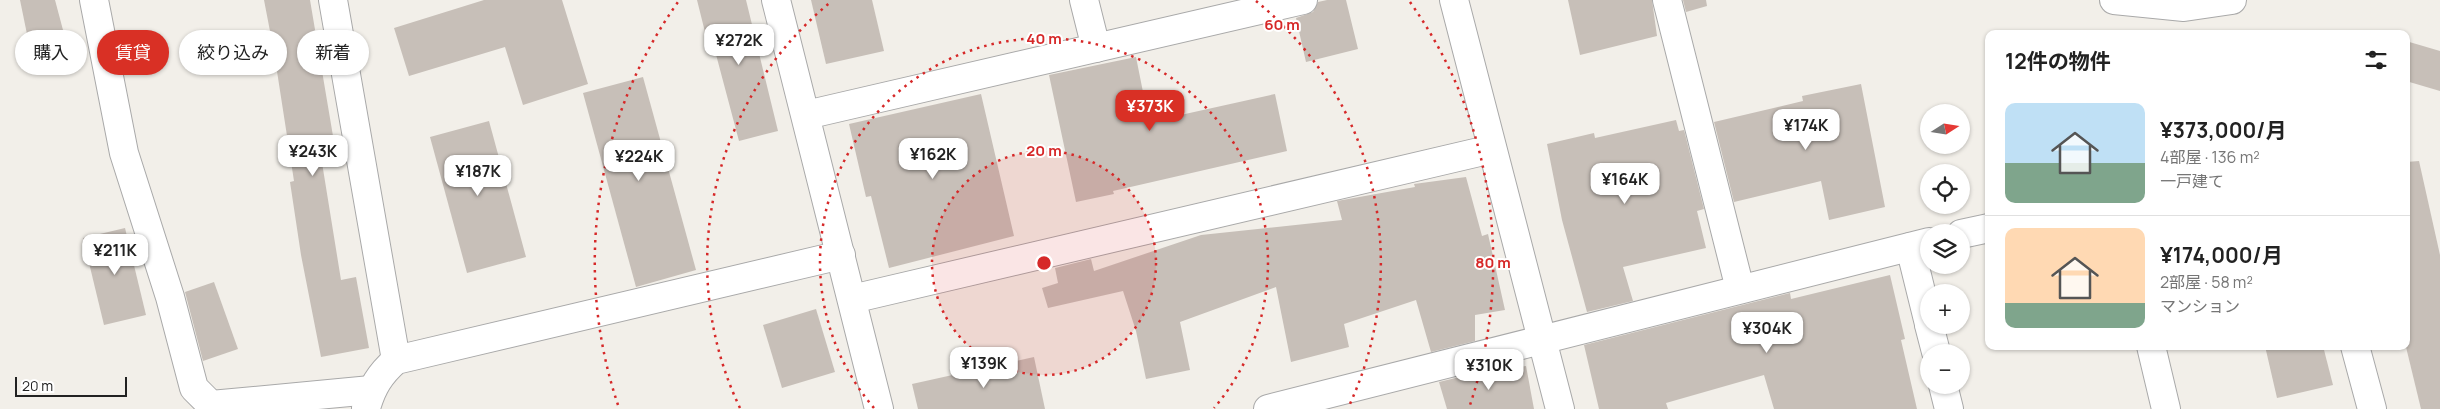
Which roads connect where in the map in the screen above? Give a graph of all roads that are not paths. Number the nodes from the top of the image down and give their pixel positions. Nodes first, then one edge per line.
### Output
1 (94, 0) edge
2 (333, 0) edge
3 (776, 0) edge
4 (1084, 0) edge
5 (1302, 0) edge
6 (1454, 0) edge
7 (1667, 0) edge
8 (2114, 0) edge
9 (2232, 0) edge
10 (1096, 48) junction
11 (806, 115) junction
12 (1492, 149) junction
13 (1985, 229) edge
14 (1970, 232) edge
15 (1919, 244) edge
16 (841, 256) junction
17 (1924, 284) edge
18 (1740, 289) junction
19 (852, 299) junction
20 (1542, 339) junction
21 (2152, 350) edge
22 (2357, 350) edge
23 (396, 360) junction
24 (1945, 394) edge
25 (368, 399) edge
26 (879, 409) edge
27 (1268, 409) edge
28 (1560, 409) edge
29 (1949, 409) edge
30 (2166, 409) edge
31 (2372, 409) edge

1 - 25 street
2 - 23 street
3 - 11 street
4 - 10 street
5 - 10 street
6 - 12 street
7 - 18 street
8 - 9 street
10 - 11 street
11 - 16 street
12 - 19 street
12 - 20 street
13 - 14 street
15 - 17 street
15 - 18 street
16 - 19 street
16 - 23 street
18 - 20 street
19 - 26 street
20 - 27 street
20 - 28 street
21 - 30 street
22 - 31 street
23 - 25 street
24 - 29 street

